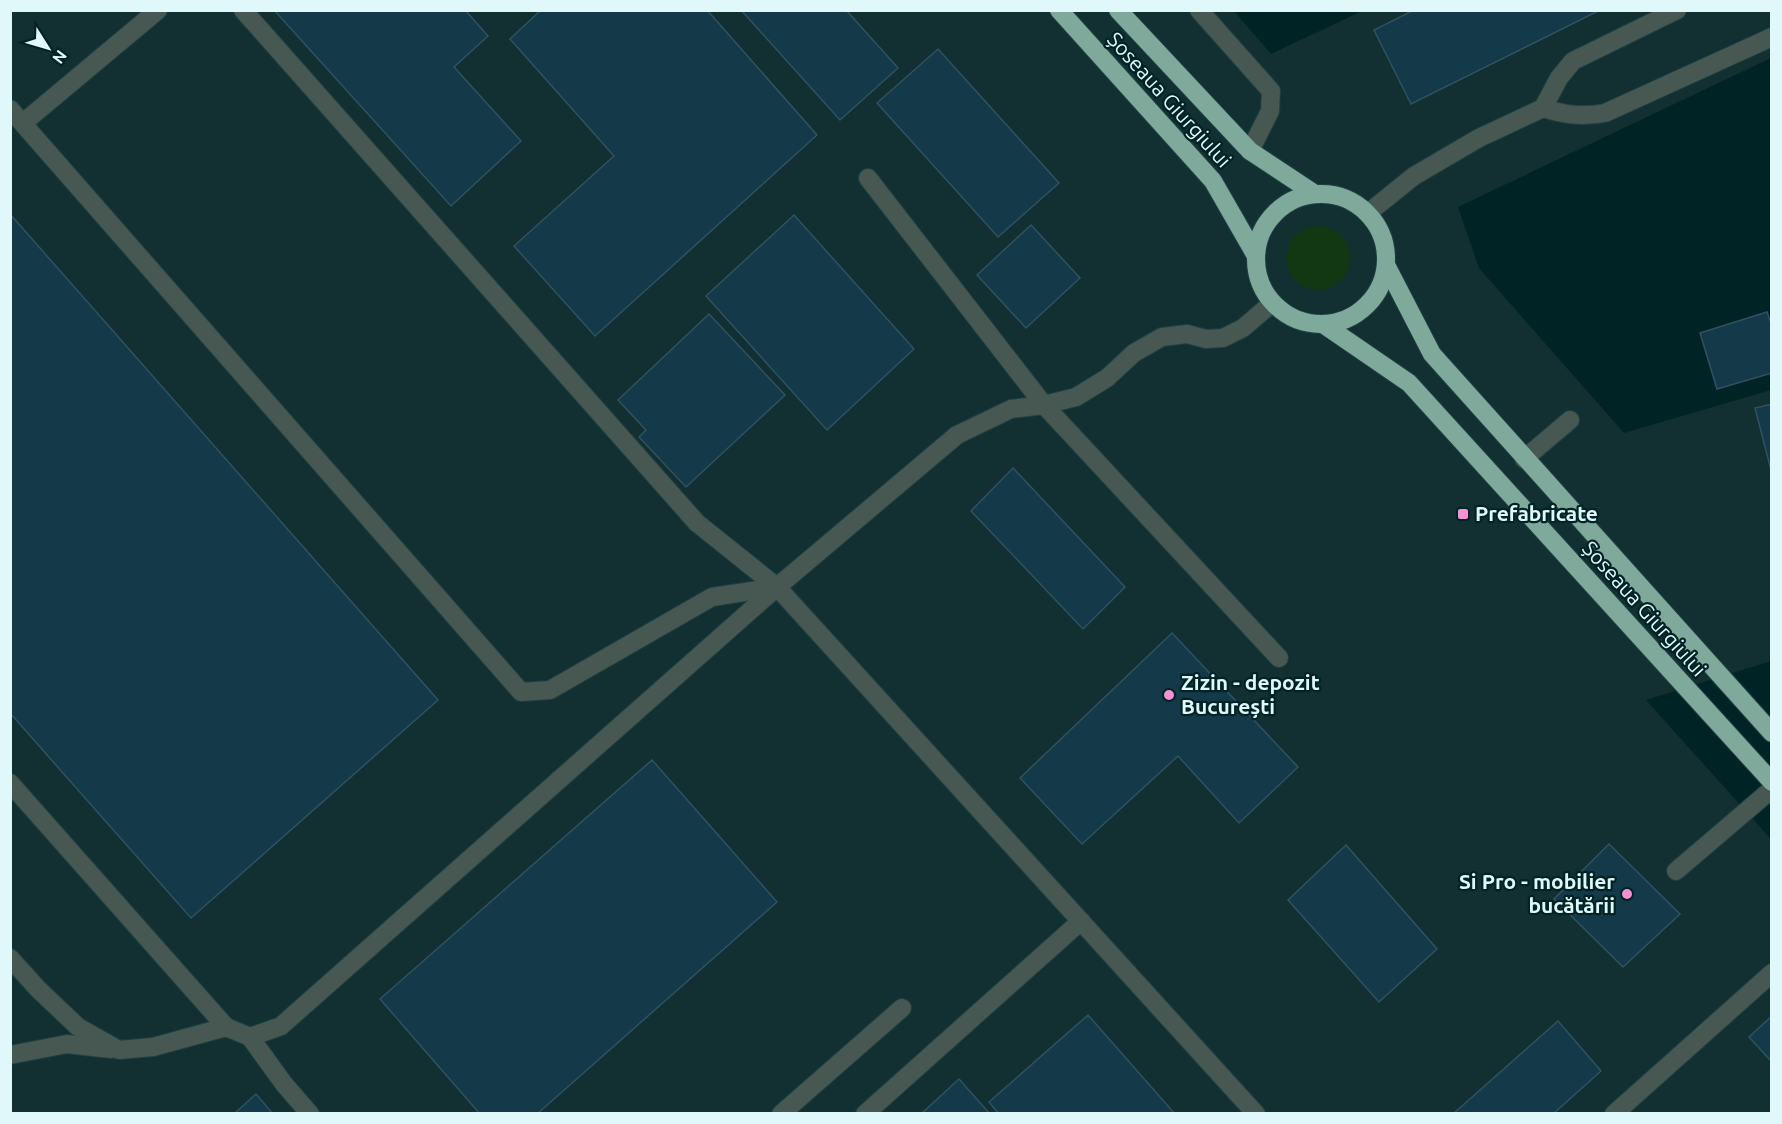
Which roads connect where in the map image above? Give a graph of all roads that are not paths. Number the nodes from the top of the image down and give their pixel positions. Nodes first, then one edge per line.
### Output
1 (158, 10) edge
2 (243, 10) edge
3 (1059, 10) edge
4 (1118, 10) edge
5 (1199, 10) edge
6 (1677, 10) edge
7 (1772, 37) edge
8 (1543, 108) junction
9 (10, 109) edge
10 (23, 123) junction
11 (1250, 151) junction
12 (868, 178) dead end
13 (1315, 194) junction
14 (1368, 213) junction
15 (1256, 255) junction
16 (1386, 265) junction
17 (1272, 303) junction
18 (1323, 324) junction
19 (1044, 405) junction
20 (1570, 420) dead end
21 (1524, 459) junction
22 (777, 587) junction
23 (1279, 658) dead end
24 (1772, 733) edge
25 (1772, 782) edge
26 (10, 783) edge
27 (1772, 789) edge
28 (1676, 872) dead end
29 (1081, 921) junction
30 (10, 958) edge
31 (1772, 973) edge
32 (902, 1008) dead end
33 (226, 1027) junction
34 (250, 1037) junction
35 (119, 1050) junction
36 (10, 1055) edge
37 (310, 1113) edge
38 (781, 1113) edge
39 (864, 1113) edge
40 (1256, 1113) edge
41 (1614, 1113) edge

1 - 10 lane
2 - 22 lane
3 - 15 highway, Șoseaua Giurgiului
4 - 11 highway, Șoseaua Giurgiului
5 - 11 lane
6 - 8 lane
7 - 8 lane
8 - 14 lane
9 - 10 lane
10 - 22 lane
11 - 13 highway, Șoseaua Giurgiului
12 - 19 lane
13 - 14 highway, Șoseaua Giurgiului
13 - 15 highway, Șoseaua Giurgiului
14 - 16 highway, Șoseaua Giurgiului
15 - 17 highway, Șoseaua Giurgiului
16 - 18 highway, Șoseaua Giurgiului
16 - 21 highway, Șoseaua Giurgiului
17 - 18 highway, Șoseaua Giurgiului
17 - 19 lane
18 - 25 highway, Șoseaua Giurgiului
19 - 22 lane
19 - 23 lane
20 - 21 lane
21 - 24 highway, Șoseaua Giurgiului
22 - 29 lane
22 - 34 lane
26 - 33 lane
27 - 28 lane
29 - 39 lane
29 - 40 lane
30 - 35 lane
31 - 41 lane
32 - 38 lane
33 - 34 lane
33 - 35 lane
34 - 37 lane
35 - 36 lane

